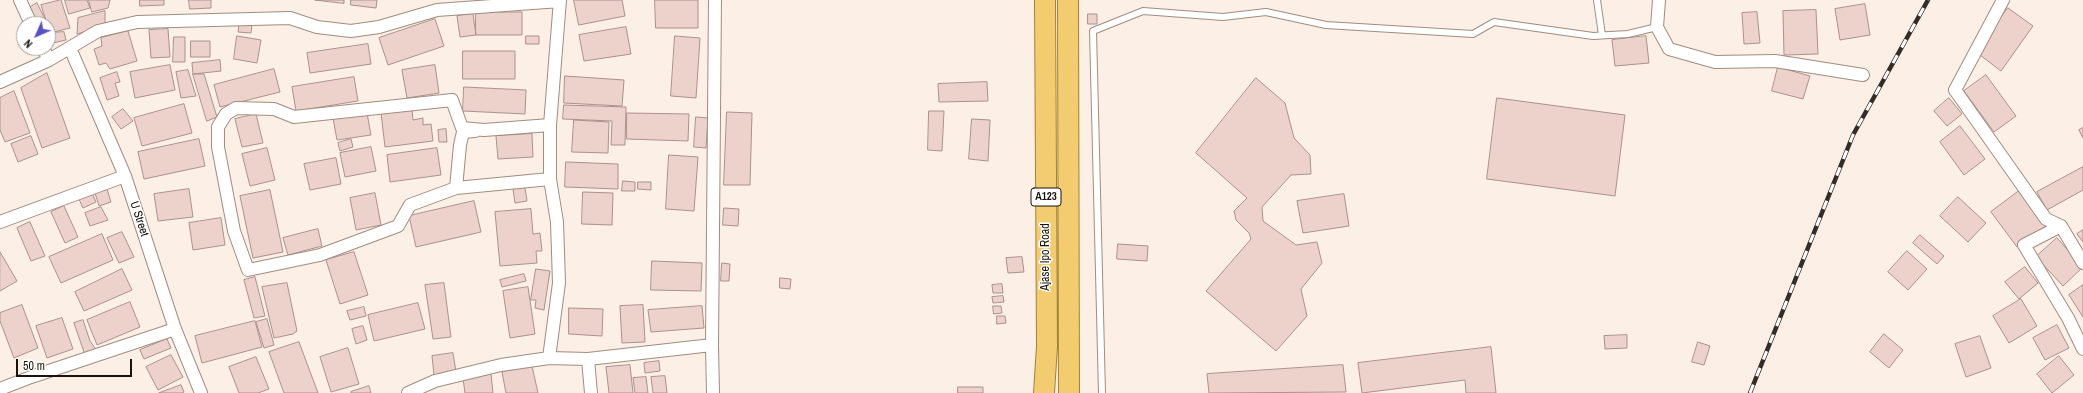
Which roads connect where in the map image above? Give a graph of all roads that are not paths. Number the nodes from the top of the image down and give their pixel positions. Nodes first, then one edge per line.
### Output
1 (20, 0) edge
2 (560, 0) edge
3 (715, 0) edge
4 (1044, 0) edge
5 (1068, 0) edge
6 (1597, 0) edge
7 (1659, 0) edge
8 (2003, 0) edge
9 (27, 16) edge
10 (1657, 27) junction
11 (1602, 35) junction
12 (70, 48) junction
13 (47, 56) edge
14 (49, 60) junction
15 (1863, 75) dead end
16 (0, 82) edge
17 (550, 124) junction
18 (484, 130) junction
19 (125, 176) junction
20 (550, 179) junction
21 (456, 188) junction
22 (0, 222) edge
23 (2061, 226) junction
24 (2083, 263) edge
25 (175, 329) junction
26 (712, 345) junction
27 (2083, 349) edge
28 (549, 358) junction
29 (588, 359) junction
30 (0, 389) edge
31 (201, 393) edge
32 (408, 393) edge
33 (591, 393) edge
34 (713, 393) edge
35 (1044, 393) edge
36 (1069, 393) edge
37 (1102, 393) edge

1 - 9 street
2 - 12 street
2 - 17 street
3 - 26 street
4 - 35 highway, Ajase Ipo Road / A123
5 - 36 highway, Ajase Ipo Road / A123
6 - 11 lane
7 - 10 street
8 - 23 street
10 - 11 lane
10 - 15 street
11 - 37 lane
12 - 14 street
12 - 19 street, U Street
13 - 14 street
14 - 16 street
17 - 18 street
17 - 20 street
18 - 21 street
18 - 21 street
19 - 22 street
19 - 25 street, U Street
20 - 21 street
20 - 28 street
23 - 24 street
23 - 27 street
25 - 30 street
25 - 31 street, U Street
26 - 29 street
26 - 34 street
28 - 29 street
28 - 32 street
29 - 33 street

